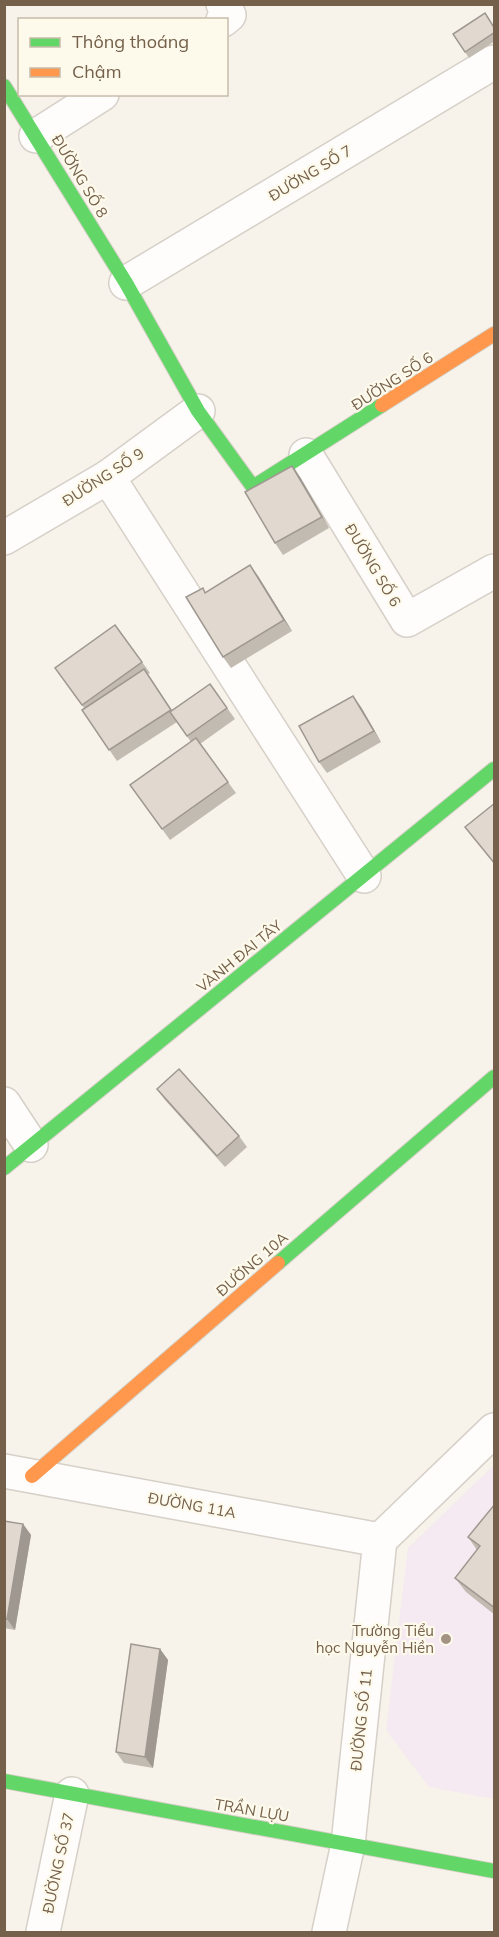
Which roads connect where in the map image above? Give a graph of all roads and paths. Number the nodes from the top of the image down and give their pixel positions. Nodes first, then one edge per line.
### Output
1 (223, 4) edge
2 (225, 18) edge
3 (495, 62) edge
4 (4, 86) edge
5 (99, 96) edge
6 (36, 136) junction
7 (126, 283) junction
8 (495, 334) edge
9 (198, 411) junction
10 (306, 455) junction
11 (108, 477) junction
12 (4, 538) edge
13 (495, 571) edge
14 (495, 769) edge
15 (364, 876) junction
16 (495, 1077) edge
17 (4, 1104) edge
18 (31, 1145) junction
19 (4, 1168) edge
20 (495, 1430) edge
21 (18, 1474) edge
22 (381, 1540) junction
23 (4, 1781) edge
24 (72, 1794) junction
25 (348, 1844) junction
26 (495, 1870) edge
27 (43, 1932) edge
28 (329, 1932) edge

1 - 2 street
3 - 7 street, ĐƯỜNG SỐ 7
4 - 6 street, ĐƯỜNG SỐ 8
5 - 6 street
6 - 7 street, ĐƯỜNG SỐ 8
7 - 9 street, ĐƯỜNG SỐ 8
8 - 10 street, ĐƯỜNG SỐ 6
9 - 10 street, ĐƯỜNG SỐ 6
9 - 11 street, ĐƯỜNG SỐ 9
10 - 13 street, ĐƯỜNG SỐ 6
11 - 12 street, ĐƯỜNG SỐ 9
11 - 15 street
14 - 15 street, VÀNH ĐAI TÂY
15 - 18 street, VÀNH ĐAI TÂY
16 - 21 street, ĐƯỜNG 10A
17 - 18 street
18 - 19 street, VÀNH ĐAI TÂY
20 - 22 street
21 - 22 street, ĐƯỜNG 11A
22 - 25 street, ĐƯỜNG SỐ 11
23 - 24 street, TRẦN LỰU
24 - 25 street, TRẦN LỰU
24 - 27 street, ĐƯỜNG SỐ 37
25 - 26 street, TRẦN LỰU
25 - 28 street

